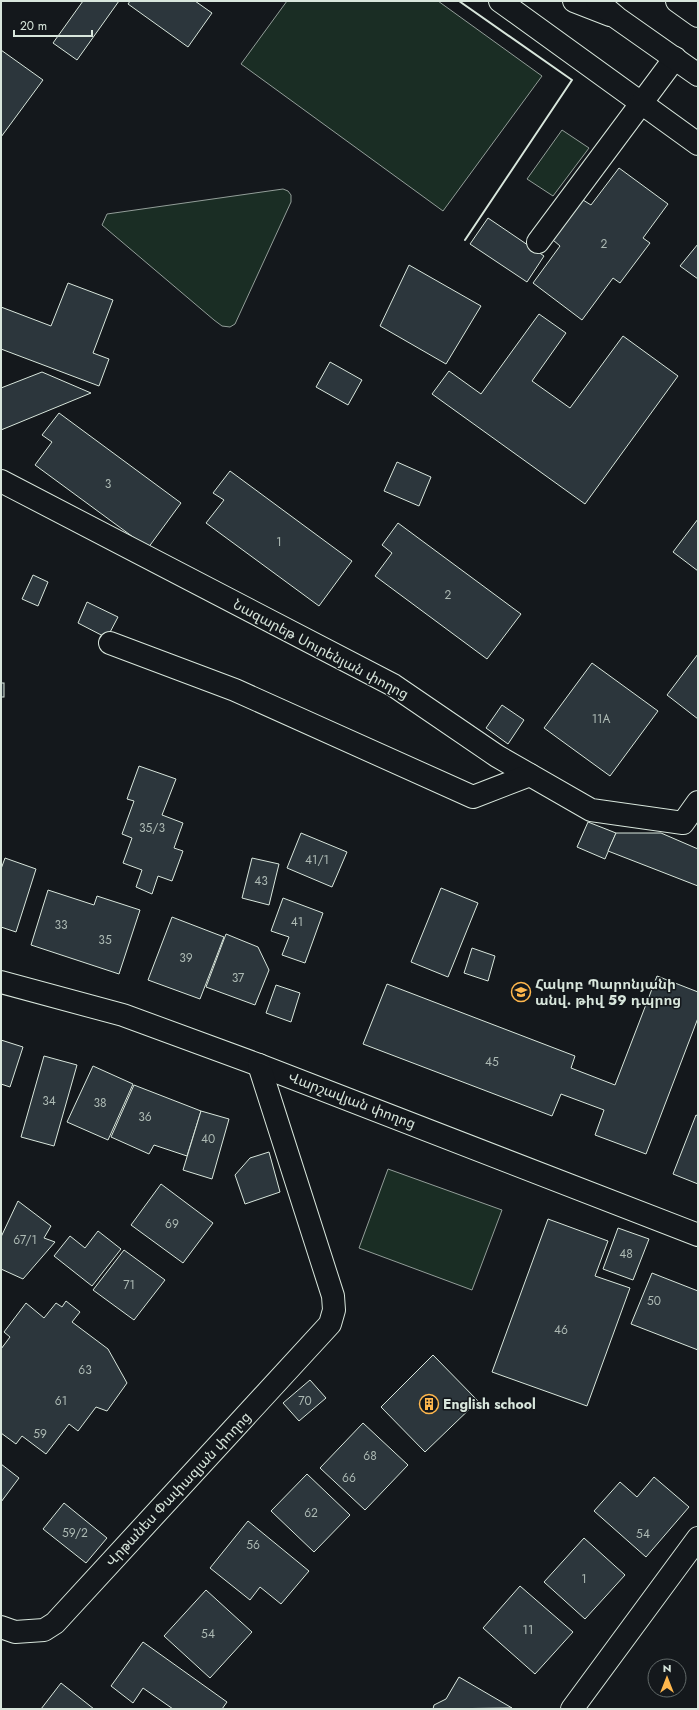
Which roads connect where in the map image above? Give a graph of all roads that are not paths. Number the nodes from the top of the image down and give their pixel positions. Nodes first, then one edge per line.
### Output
1 (500, 1) edge
2 (574, 1) edge
3 (597, 1) edge
4 (677, 1) edge
5 (698, 16) edge
6 (617, 18) junction
7 (675, 58) junction
8 (698, 75) edge
9 (641, 103) junction
10 (698, 144) edge
11 (538, 242) dead end
12 (1, 481) edge
13 (110, 643) dead end
14 (530, 775) junction
15 (698, 802) edge
16 (690, 827) edge
17 (1, 982) edge
18 (259, 1065) junction
19 (698, 1235) edge
20 (698, 1538) edge
21 (1, 1627) edge
22 (572, 1709) edge

1 - 9 street
2 - 6 street
3 - 6 street
4 - 5 street
6 - 7 street
7 - 8 street
7 - 9 street
9 - 10 street
9 - 11 street
12 - 14 street, Նազարեթ Սուրենյան փողոց
13 - 14 street
14 - 16 street, Նազարեթ Սուրենյան փողոց
15 - 16 street, Նազարեթ Սուրենյան փողոց
17 - 18 street, Վարշավյան փողոց
18 - 19 street, Վարշավյան փողոց
18 - 21 street, Վրթանես Փափազյան փողոց
20 - 22 street

